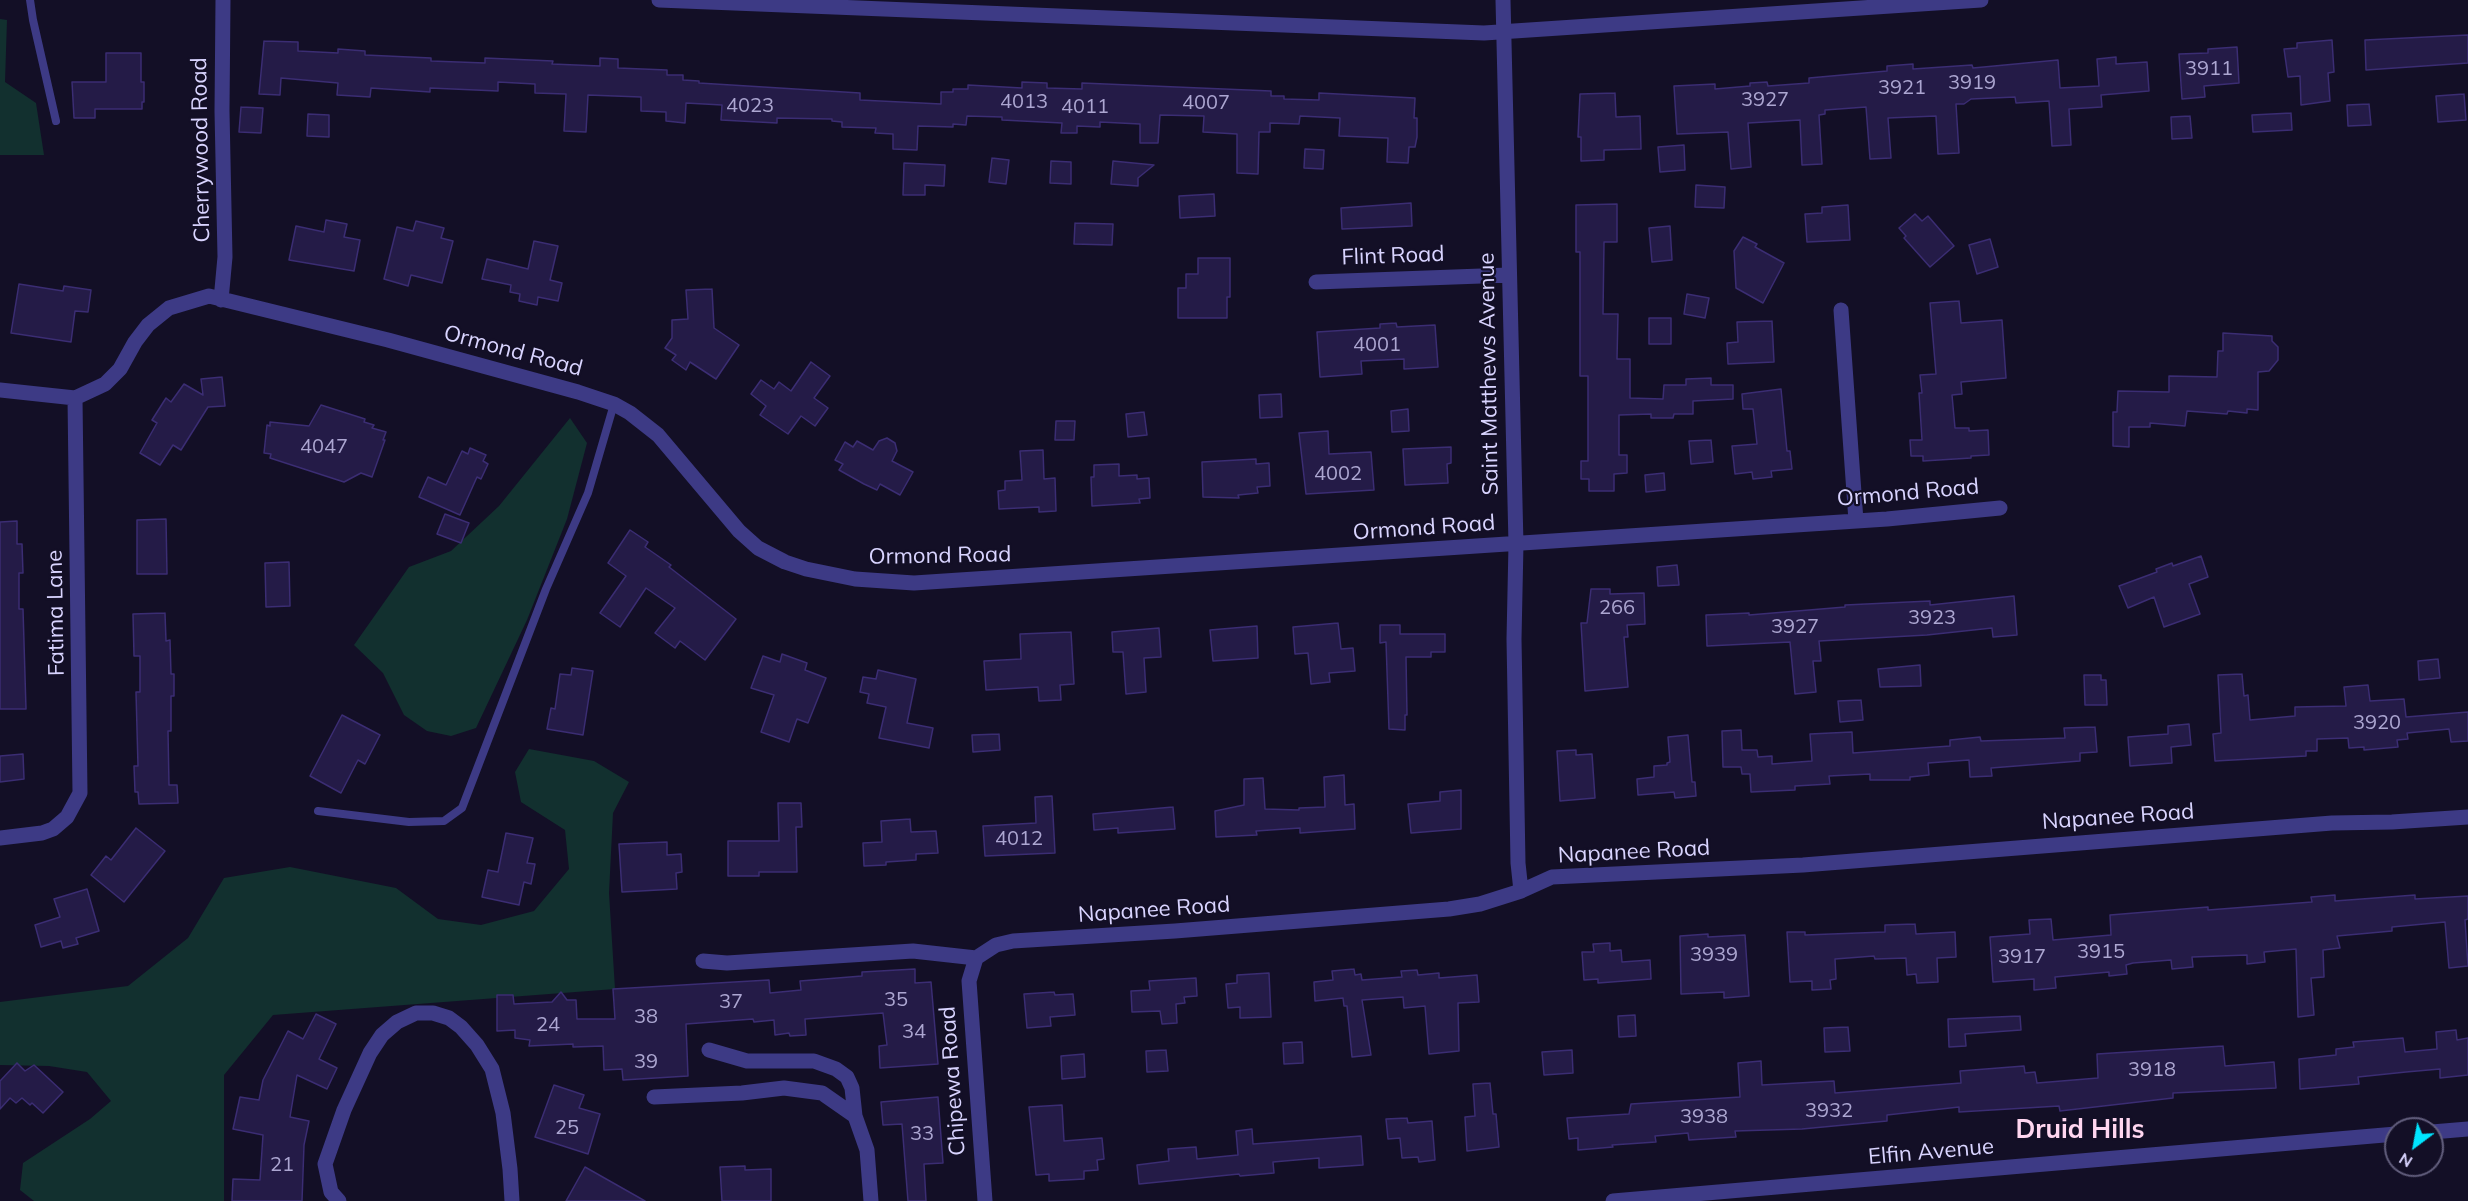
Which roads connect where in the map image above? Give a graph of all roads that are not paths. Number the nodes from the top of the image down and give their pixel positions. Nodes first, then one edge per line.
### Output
1 (30, 0) edge
2 (223, 0) edge
3 (659, 0) edge
4 (1503, 0) edge
5 (1981, 0) edge
6 (1504, 31) junction
7 (56, 121) dead end
8 (1509, 275) junction
9 (1316, 282) dead end
10 (221, 300) junction
11 (1841, 310) dead end
12 (0, 390) edge
13 (75, 398) junction
14 (614, 404) junction
15 (2000, 508) dead end
16 (1856, 521) junction
17 (1516, 544) junction
18 (318, 812) dead end
19 (2468, 817) edge
20 (0, 838) edge
21 (1521, 891) junction
22 (976, 958) junction
23 (703, 961) dead end
24 (709, 1050) dead end
25 (654, 1097) dead end
26 (855, 1116) junction
27 (2468, 1129) edge
28 (2444, 1131) edge
29 (2384, 1135) edge
30 (339, 1201) edge
31 (512, 1201) edge
32 (872, 1201) edge
33 (985, 1201) edge
34 (1613, 1201) edge

1 - 7 lane
2 - 10 street, Cherrywood Road
3 - 6 street
4 - 6 street, Saint Matthews Avenue
5 - 6 street
6 - 8 street, Saint Matthews Avenue
8 - 9 street, Flint Road
8 - 17 street, Saint Matthews Avenue
10 - 13 street, Ormond Road
10 - 14 street, Ormond Road
11 - 16 street
12 - 13 street
13 - 20 street, Fatima Lane
14 - 17 street, Ormond Road
14 - 18 lane
15 - 16 street, Ormond Road
16 - 17 street, Ormond Road
17 - 21 street, Saint Matthews Avenue
19 - 21 street, Napanee Road
21 - 22 street, Napanee Road
22 - 23 street
22 - 33 street, Chipewa Road
24 - 26 street
25 - 26 street
26 - 32 street
27 - 28 street
29 - 34 street, Elfin Avenue
30 - 31 street

